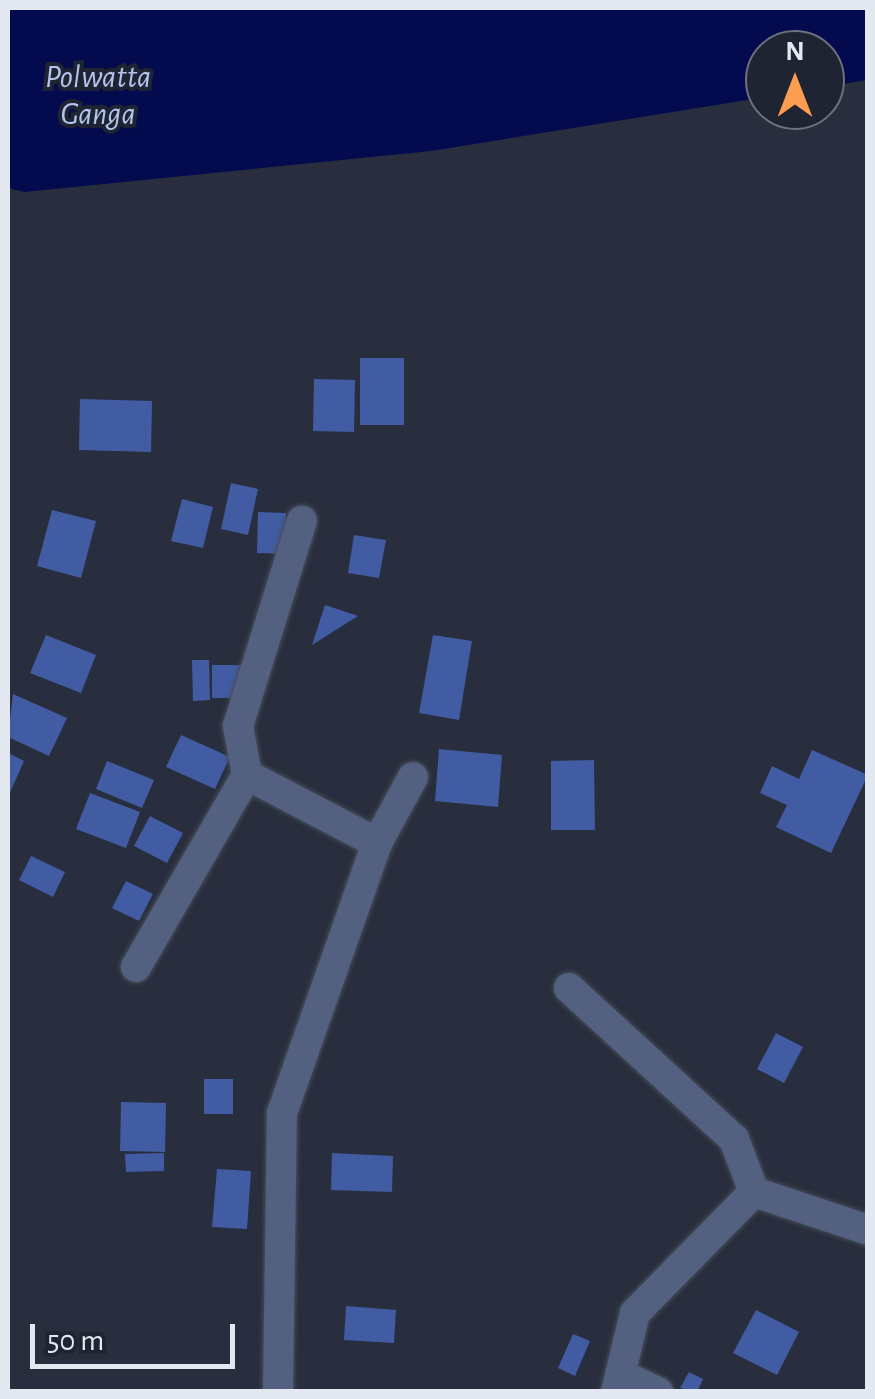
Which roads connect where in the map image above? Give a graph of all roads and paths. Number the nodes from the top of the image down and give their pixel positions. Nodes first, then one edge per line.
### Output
1 (302, 520) dead end
2 (247, 775) junction
3 (413, 777) dead end
4 (377, 843) junction
5 (136, 967) dead end
6 (569, 988) dead end
7 (754, 1192) junction
8 (868, 1230) edge
9 (618, 1383) edge
10 (278, 1392) edge
11 (658, 1392) edge

1 - 2 street
2 - 4 street
2 - 5 street
3 - 4 street
4 - 10 street
6 - 7 street
7 - 8 street
7 - 9 street
9 - 11 street

